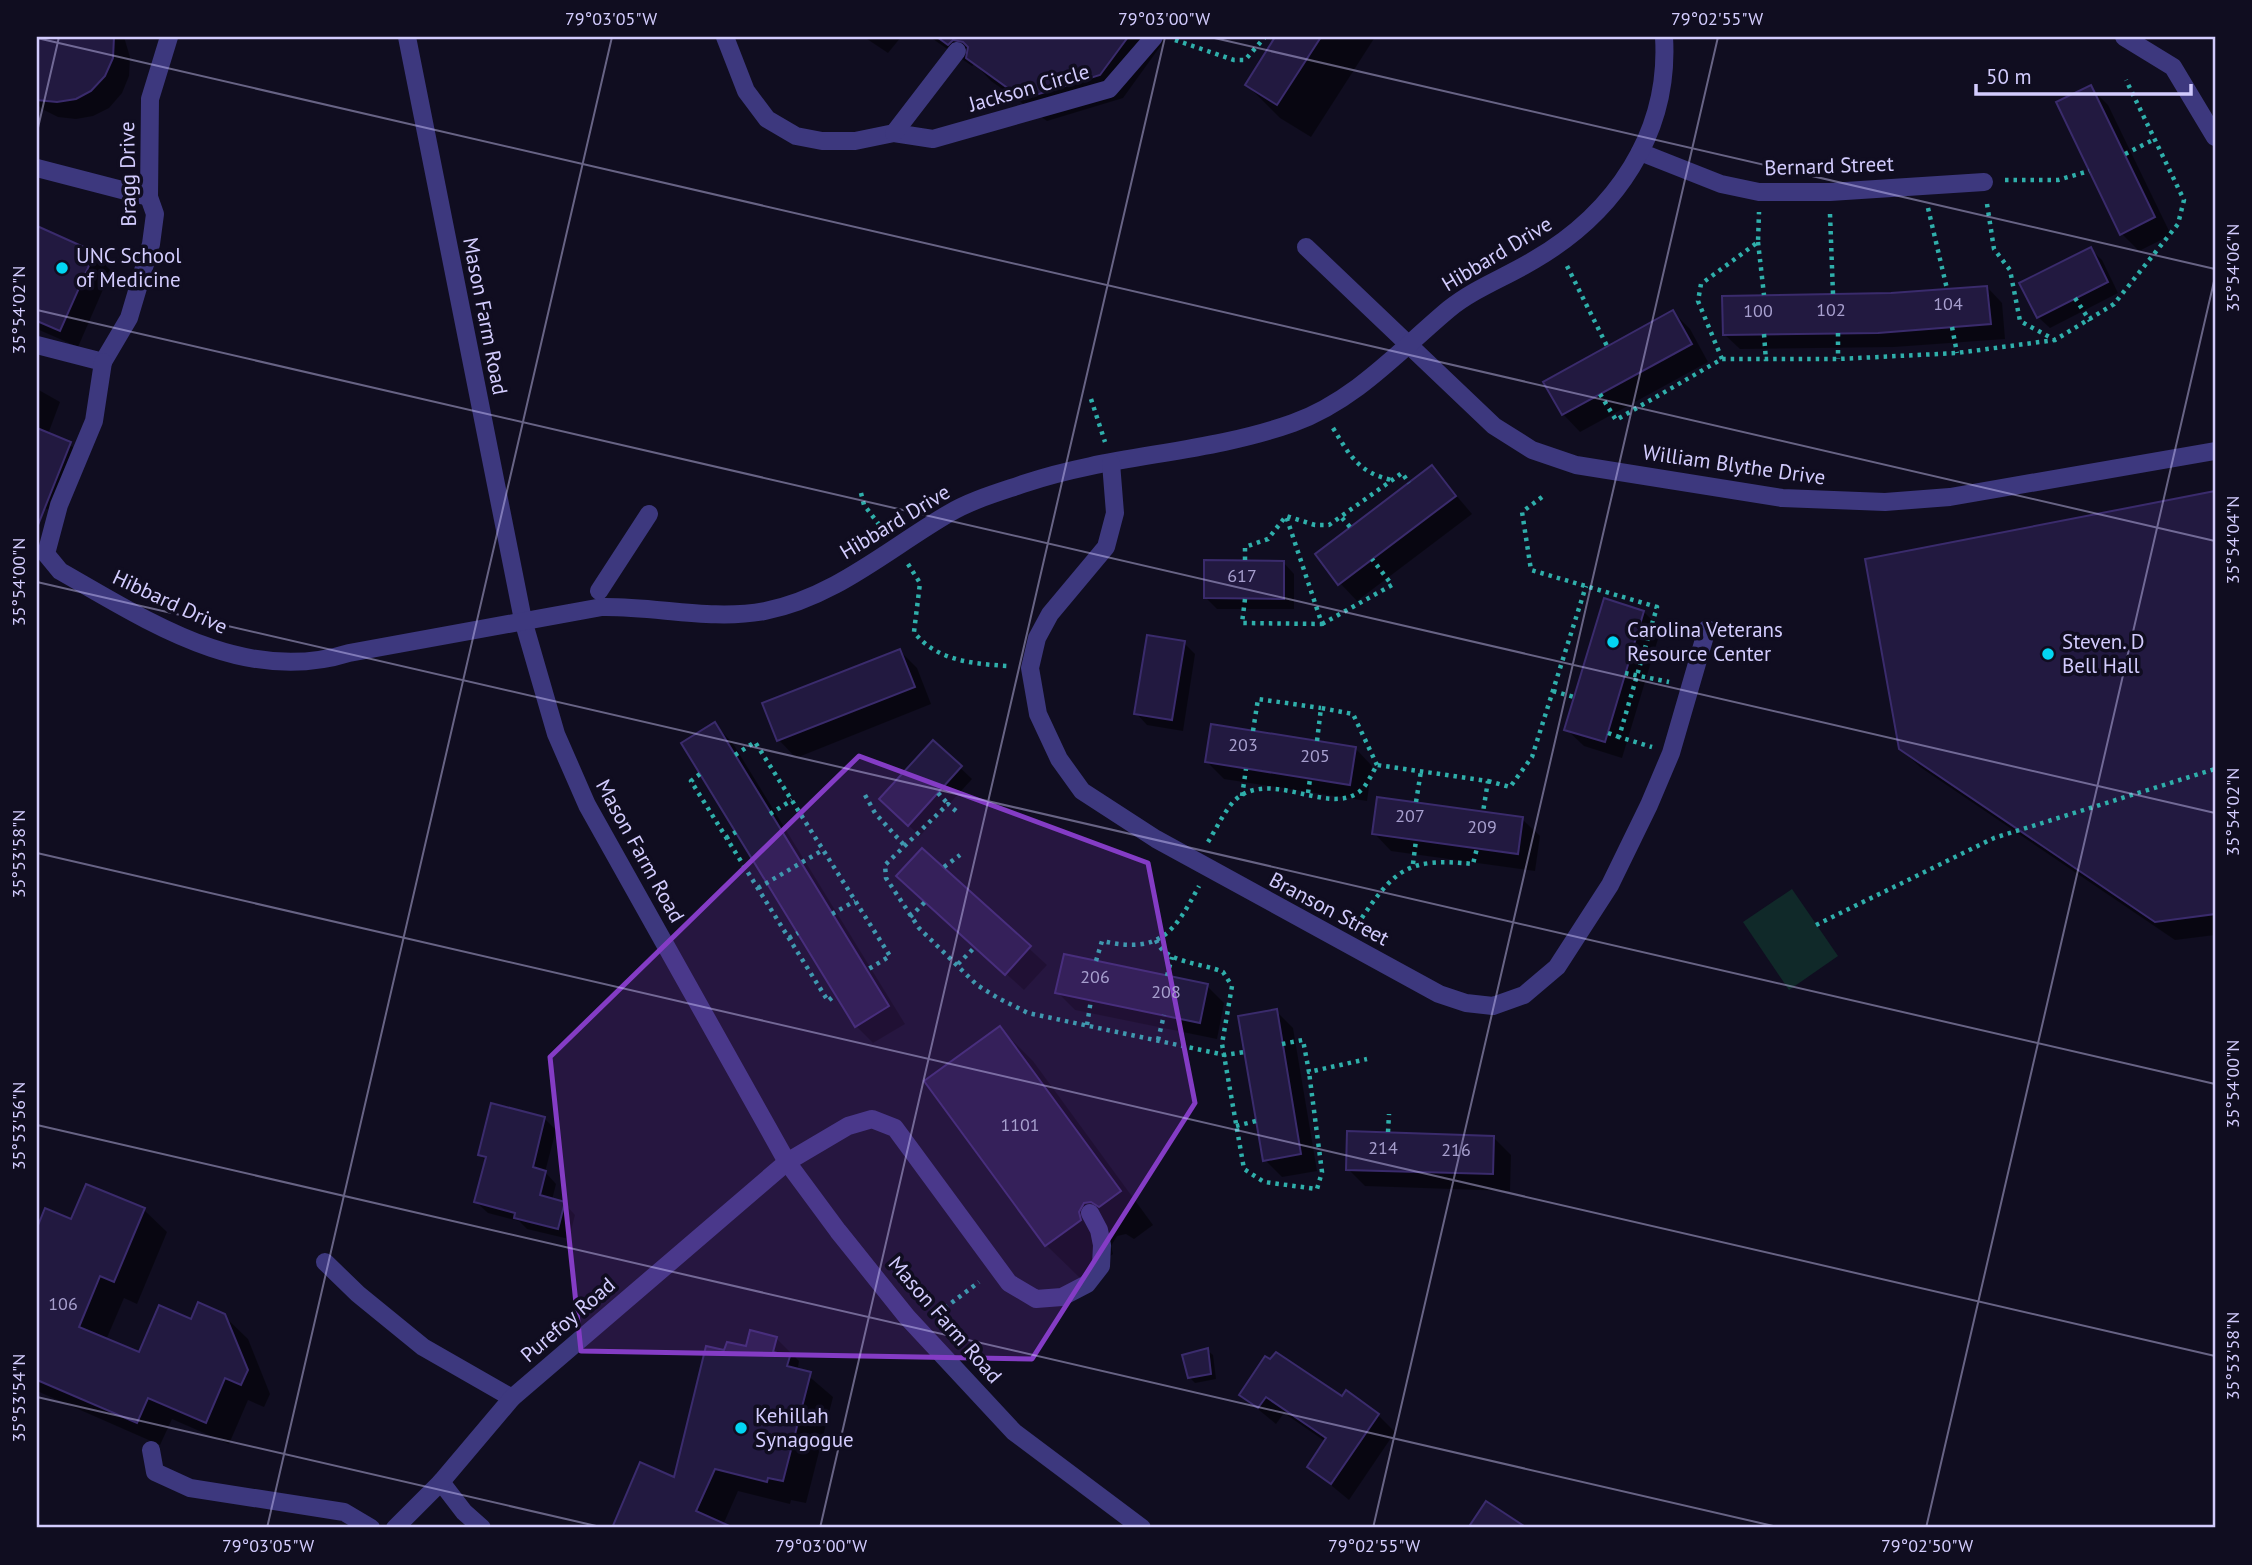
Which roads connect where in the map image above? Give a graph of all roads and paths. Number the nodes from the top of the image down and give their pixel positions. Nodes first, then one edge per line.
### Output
1 (169, 37) edge
2 (407, 37) edge
3 (725, 37) edge
4 (1154, 37) edge
5 (1169, 37) edge
6 (1265, 37) edge
7 (1664, 37) edge
8 (2124, 37) edge
9 (1261, 44) junction
10 (1267, 49) dead end
11 (957, 51) dead end
12 (2126, 80) dead end
13 (894, 133) junction
14 (2215, 137) edge
15 (2155, 139) junction
16 (1640, 152) junction
17 (2125, 154) dead end
18 (37, 168) edge
19 (2089, 171) dead end
20 (1984, 182) junction
21 (1923, 185) junction
22 (1759, 192) junction
23 (1830, 192) junction
24 (149, 197) junction
25 (1758, 243) junction
26 (1306, 247) dead end
27 (1556, 247) junction
28 (1947, 289) dead end
29 (1833, 294) dead end
30 (1764, 295) dead end
31 (2075, 299) dead end
32 (2090, 321) junction
33 (1952, 327) dead end
34 (1838, 333) dead end
35 (1764, 334) dead end
36 (2055, 340) junction
37 (37, 345) edge
38 (1412, 345) junction
39 (1607, 346) dead end
40 (1957, 353) junction
41 (1722, 359) junction
42 (1838, 359) junction
43 (1766, 361) junction
44 (103, 362) junction
45 (1600, 394) dead end
46 (1091, 399) dead end
47 (1321, 410) junction
48 (1101, 430) dead end
49 (2215, 451) edge
50 (1111, 463) junction
51 (1393, 480) junction
52 (1409, 483) dead end
53 (860, 493) dead end
54 (1542, 498) dead end
55 (864, 505) dead end
56 (649, 514) dead end
57 (1286, 516) junction
58 (1342, 518) junction
59 (1350, 527) dead end
60 (41, 550) edge
61 (1372, 559) dead end
62 (1245, 561) dead end
63 (919, 583) dead end
64 (1586, 586) junction
65 (600, 591) dead end
66 (1245, 599) dead end
67 (523, 620) junction
68 (1322, 624) junction
69 (1707, 629) dead end
70 (1030, 668) junction
71 (1625, 673) dead end
72 (1637, 676) junction
73 (1690, 685) junction
74 (1553, 691) junction
75 (1574, 697) dead end
76 (1321, 708) junction
77 (1253, 731) dead end
78 (1608, 733) dead end
79 (1619, 737) junction
80 (1317, 740) dead end
81 (1671, 753) junction
82 (735, 755) dead end
83 (1377, 765) junction
84 (1247, 769) dead end
85 (2215, 769) edge
86 (1421, 771) junction
87 (700, 774) dead end
88 (1310, 779) dead end
89 (1488, 781) junction
90 (938, 793) dead end
91 (1308, 793) junction
92 (865, 795) dead end
93 (1242, 797) junction
94 (792, 800) junction
95 (1416, 802) dead end
96 (948, 804) junction
97 (956, 811) dead end
98 (1483, 812) dead end
99 (770, 814) dead end
100 (736, 832) dead end
101 (726, 838) junction
102 (1416, 840) dead end
103 (904, 845) junction
104 (1477, 848) dead end
105 (823, 850) junction
106 (960, 855) dead end
107 (1202, 863) junction
108 (1413, 864) junction
109 (944, 867) dead end
110 (758, 888) junction
111 (855, 901) junction
112 (925, 902) dead end
113 (832, 914) dead end
114 (911, 917) junction
115 (1816, 925) dead end
116 (798, 933) dead end
117 (789, 938) junction
118 (1156, 940) junction
119 (1346, 944) junction
120 (975, 947) dead end
121 (1172, 957) junction
122 (1096, 961) dead end
123 (958, 964) junction
124 (867, 970) dead end
125 (1167, 976) dead end
126 (835, 995) dead end
127 (1091, 1000) dead end
128 (1164, 1015) dead end
129 (1087, 1025) junction
130 (1158, 1040) junction
131 (1282, 1044) dead end
132 (1245, 1052) dead end
133 (1225, 1055) junction
134 (1367, 1059) dead end
135 (1309, 1072) junction
136 (1389, 1114) dead end
137 (1256, 1121) dead end
138 (1236, 1126) junction
139 (1388, 1132) dead end
140 (786, 1162) junction
141 (1090, 1213) dead end
142 (325, 1262) dead end
143 (998, 1268) junction
144 (938, 1313) dead end
145 (512, 1398) junction
146 (151, 1450) dead end
147 (441, 1482) junction
148 (371, 1528) edge
149 (395, 1528) edge
150 (482, 1528) edge
151 (1142, 1528) edge

1 - 24 street, Bragg Drive
2 - 67 street, Mason Farm Road
3 - 13 street, Jackson Circle
4 - 13 street, Jackson Circle
5 - 9 path
6 - 9 path
7 - 16 street, Hibbard Drive
8 - 14 street
9 - 10 path
11 - 13 street
12 - 15 path
15 - 17 path
15 - 32 path
16 - 22 street, Bernard Street
16 - 27 street, Hibbard Drive
18 - 24 street
19 - 20 path
20 - 21 street, Bernard Street
20 - 36 path
21 - 23 street, Bernard Street
21 - 28 path
22 - 23 street, Bernard Street
22 - 25 path
23 - 29 path
24 - 44 street, Bragg Drive
25 - 30 path
25 - 41 path
26 - 38 street, William Blythe Drive
27 - 38 street, Hibbard Drive
27 - 39 path
31 - 32 path
32 - 36 path
33 - 40 path
34 - 42 path
35 - 43 path
36 - 40 path
37 - 44 street
38 - 47 street, Hibbard Drive
38 - 49 street, William Blythe Drive
40 - 42 path
41 - 43 path
41 - 45 path
42 - 43 path
44 - 60 street
46 - 48 path
47 - 50 street, Hibbard Drive
47 - 51 path
50 - 67 street, Hibbard Drive
50 - 70 street, Branson Street
51 - 52 path
51 - 58 path
53 - 55 path
54 - 64 path
56 - 65 street
57 - 58 path
57 - 62 path
57 - 68 path
58 - 59 path
60 - 67 street, Hibbard Drive
61 - 68 path
63 - 70 path
64 - 72 path
64 - 74 path
66 - 68 path
67 - 140 street, Mason Farm Road
69 - 73 street, Branson Street
70 - 107 street, Branson Street
71 - 72 path
72 - 73 path
72 - 79 path
73 - 81 street, Branson Street
74 - 75 path
74 - 89 path
76 - 77 path
76 - 80 path
76 - 83 path
78 - 79 path
79 - 81 path
81 - 119 street, Branson Street
82 - 94 path
83 - 86 path
83 - 91 path
84 - 93 path
85 - 115 path
86 - 89 path
86 - 95 path
87 - 101 path
88 - 91 path
89 - 98 path
90 - 96 path
91 - 93 path
92 - 103 path
93 - 107 path
94 - 99 path
94 - 105 path
96 - 97 path
96 - 103 path
100 - 101 path
101 - 110 path
102 - 108 path
103 - 114 path
104 - 108 path
105 - 110 path
105 - 111 path
106 - 109 path
107 - 118 path
107 - 119 street, Branson Street
108 - 119 path
110 - 117 path
111 - 113 path
111 - 124 path
112 - 114 path
114 - 123 path
116 - 117 path
117 - 126 path
118 - 121 path
118 - 122 path
120 - 123 path
121 - 125 path
121 - 133 path
123 - 129 path
127 - 129 path
128 - 130 path
129 - 130 path
130 - 133 path
131 - 135 path
132 - 133 path
133 - 138 path
134 - 135 path
135 - 138 path
136 - 139 path
137 - 138 path
140 - 143 street, Purefoy Road
140 - 145 street, Purefoy Road
140 - 151 street, Mason Farm Road
141 - 143 street, Purefoy Road
142 - 145 street
143 - 144 path
145 - 147 street, Purefoy Road
146 - 148 street
147 - 149 street, Purefoy Road
147 - 150 street

